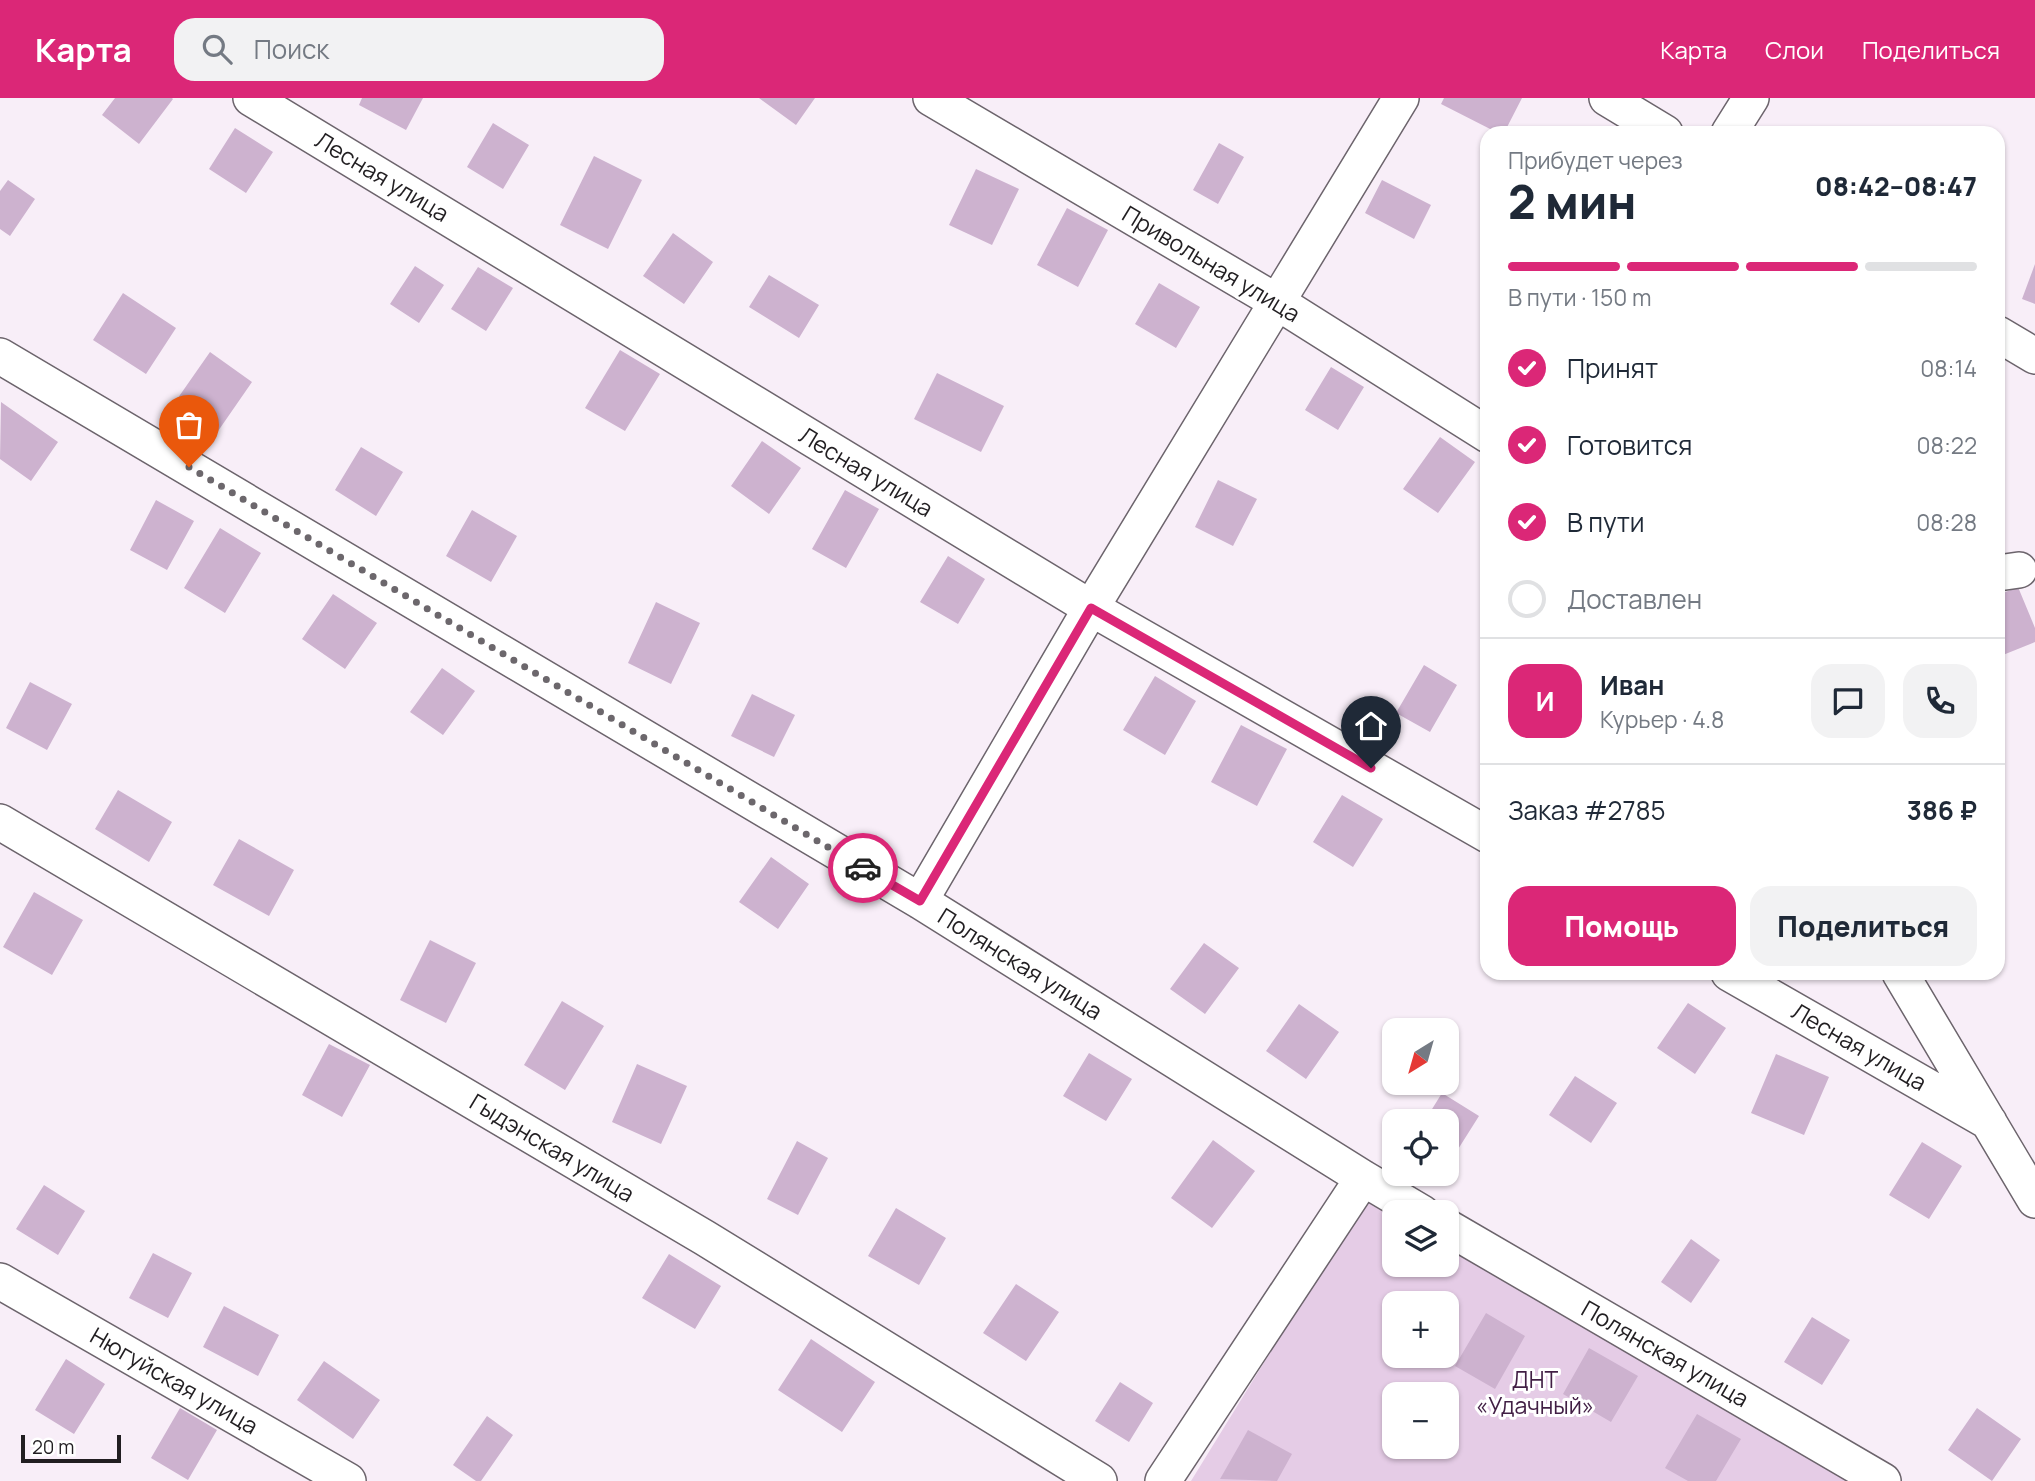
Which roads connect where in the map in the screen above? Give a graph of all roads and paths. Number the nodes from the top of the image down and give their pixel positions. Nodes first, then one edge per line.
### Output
1 (251, 98) edge
2 (931, 98) edge
3 (1401, 98) edge
4 (1607, 98) edge
5 (1751, 98) edge
6 (1653, 126) edge
7 (1733, 126) edge
8 (1277, 302) junction
9 (2005, 338) edge
10 (0, 356) edge
11 (2035, 356) edge
12 (1480, 430) edge
13 (1091, 608) junction
14 (0, 821) edge
15 (1480, 830) edge
16 (920, 901) junction
17 (1741, 980) edge
18 (1904, 980) edge
19 (1989, 1122) junction
20 (1363, 1178) junction
21 (1400, 1200) edge
22 (2035, 1200) edge
23 (1459, 1234) edge
24 (0, 1281) edge
25 (348, 1481) edge
26 (1100, 1481) edge
27 (1163, 1481) edge
28 (1883, 1481) edge

1 - 13 street, Лесная улица
2 - 8 street, Привольная улица
3 - 8 street
4 - 6 street
5 - 7 street
8 - 12 street, Привольная улица
8 - 13 street
9 - 11 street
10 - 16 street, Полянская улица
13 - 15 street, Лесная улица
13 - 16 street
14 - 26 street, Гыдэнская улица
16 - 20 street, Полянская улица
17 - 19 street, Лесная улица
18 - 19 street
19 - 22 street
20 - 21 street, Полянская улица
20 - 27 street
23 - 28 street, Полянская улица
24 - 25 street, Нюгуйская улица

